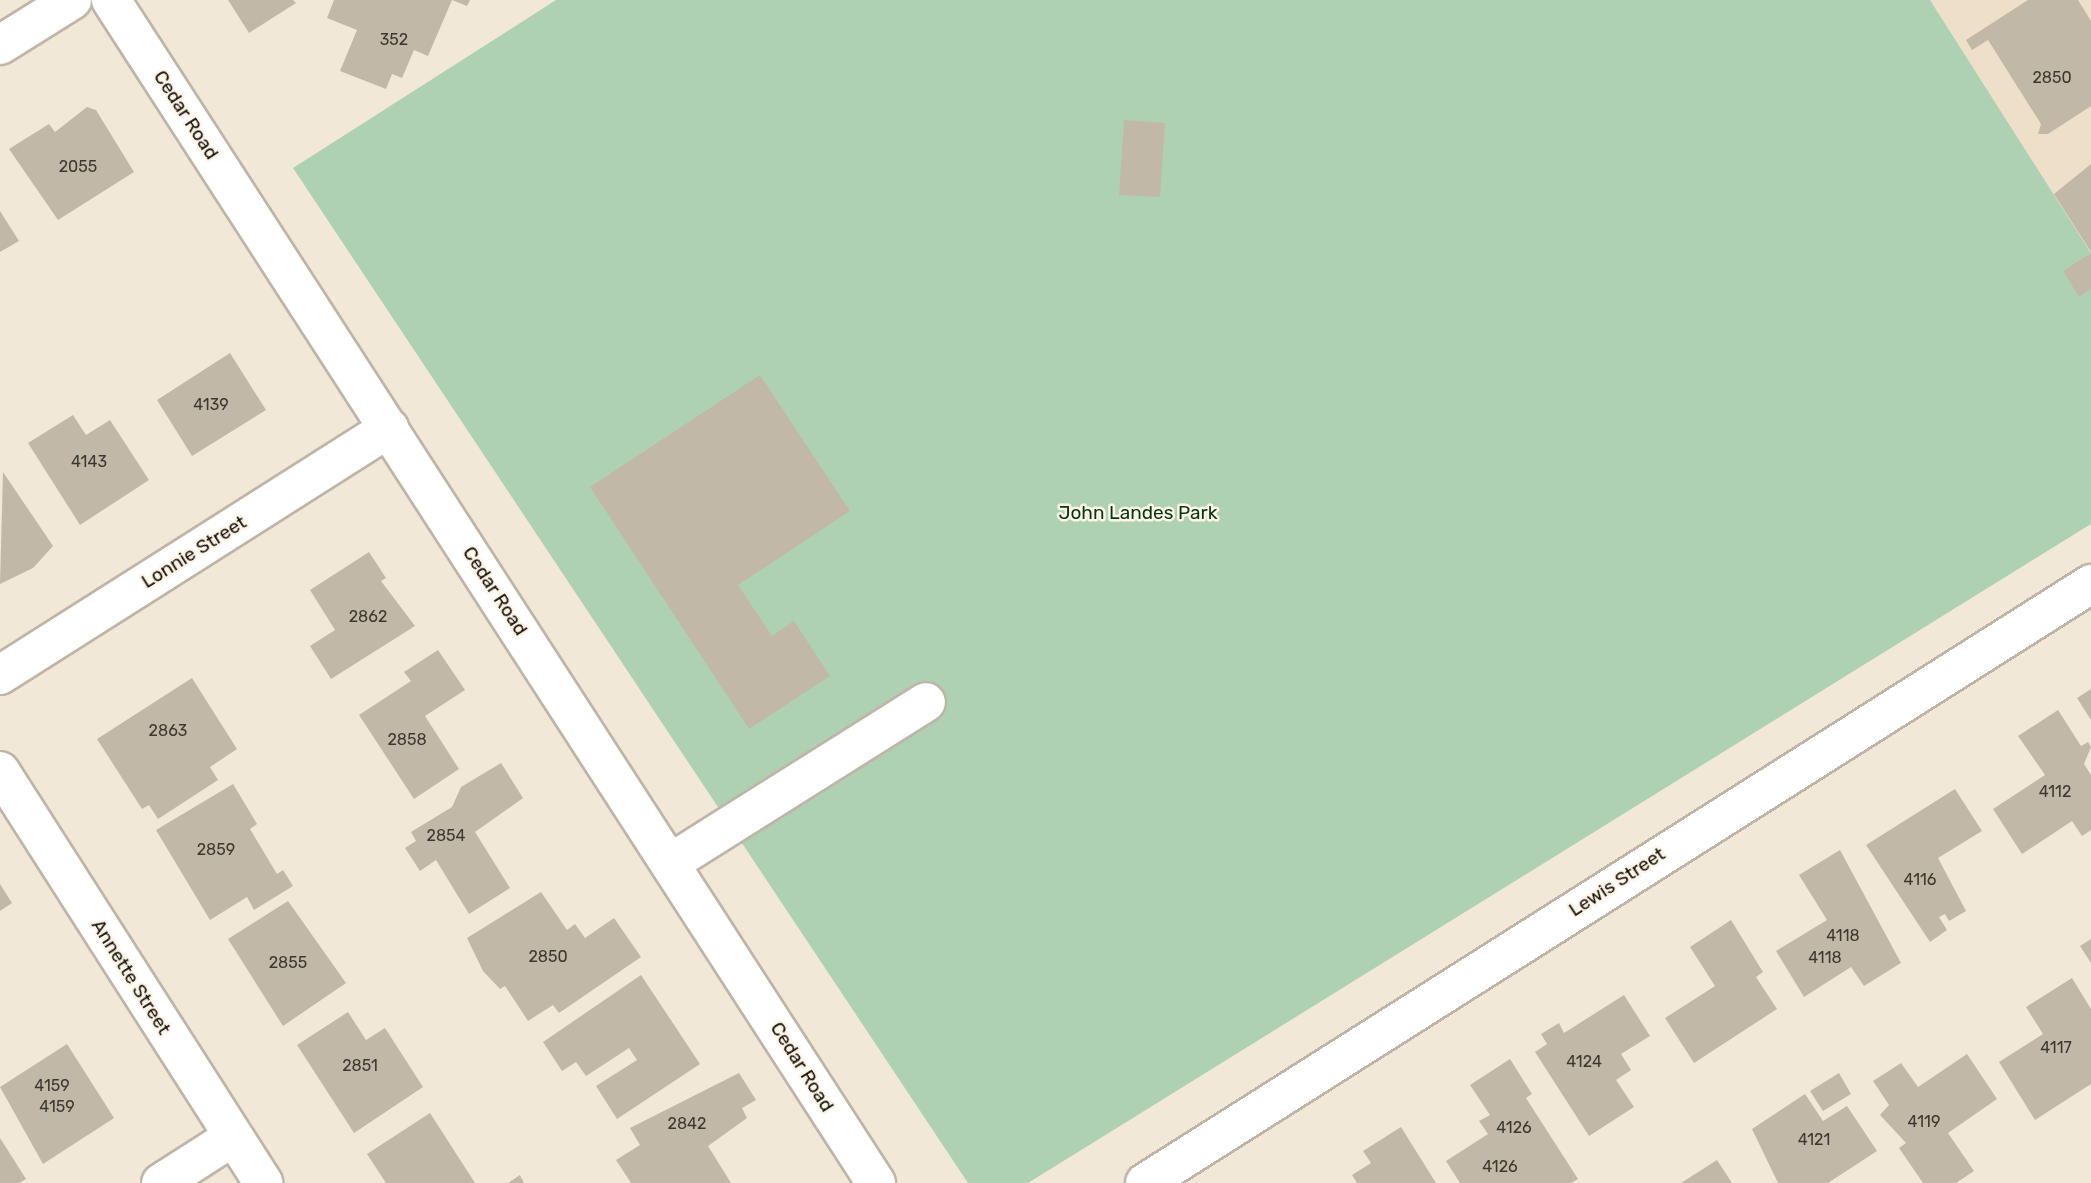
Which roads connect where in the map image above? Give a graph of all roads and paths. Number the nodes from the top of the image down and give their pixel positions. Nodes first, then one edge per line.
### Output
1 (72, 0) edge
2 (111, 0) edge
3 (0, 46) edge
4 (389, 428) junction
5 (2091, 584) edge
6 (0, 675) edge
7 (926, 702) dead end
8 (0, 771) edge
9 (672, 862) junction
10 (233, 1137) junction
11 (161, 1183) edge
12 (263, 1183) edge
13 (876, 1183) edge
14 (1145, 1183) edge

1 - 3 street
2 - 4 street, Cedar Road
4 - 6 street, Lonnie Street
4 - 9 street, Cedar Road
5 - 14 street, Lewis Street
7 - 9 street
8 - 10 street, Annette Street
9 - 13 street, Cedar Road
10 - 11 street
10 - 12 street, Annette Street

